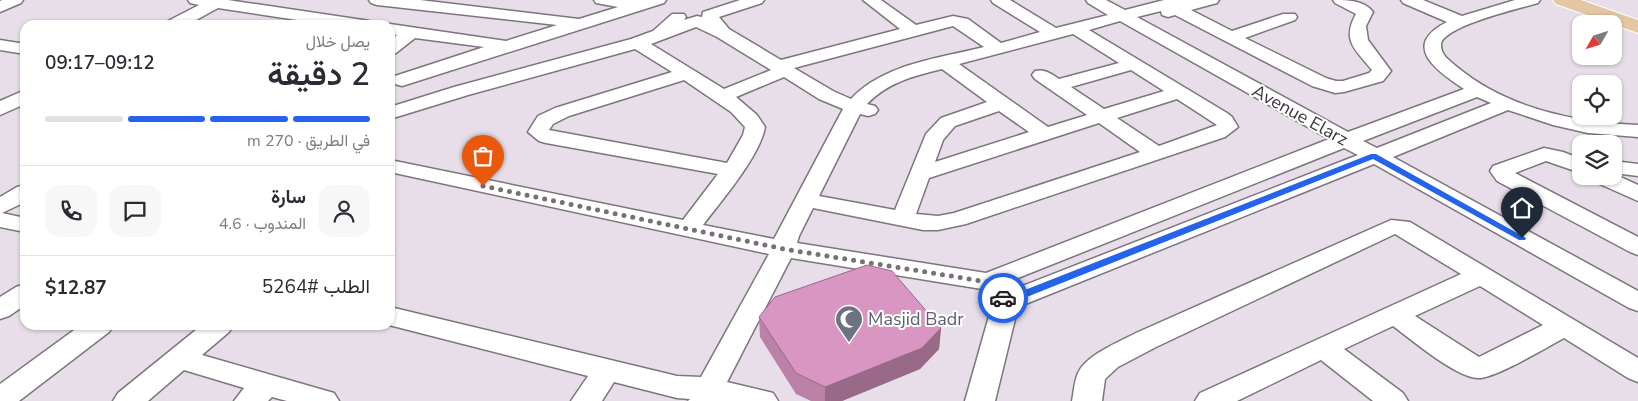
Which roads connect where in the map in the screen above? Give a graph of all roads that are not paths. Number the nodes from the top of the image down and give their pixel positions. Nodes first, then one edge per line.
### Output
1 (15, 0) edge
2 (196, 0) edge
3 (281, 0) edge
4 (377, 0) edge
5 (515, 0) edge
6 (602, 0) edge
7 (728, 0) edge
8 (756, 0) edge
9 (875, 0) edge
10 (999, 0) edge
11 (1094, 0) edge
12 (1211, 0) edge
13 (1341, 0) edge
14 (1409, 0) edge
15 (1532, 0) edge
16 (1563, 0) edge
17 (397, 1) edge
18 (221, 2) edge
19 (651, 3) edge
20 (1180, 5) edge
21 (0, 7) edge
22 (262, 10) junction
23 (692, 13) junction
24 (498, 14) junction
25 (1289, 17) dead end
26 (1128, 19) junction
27 (184, 20) edge
28 (327, 20) edge
29 (367, 20) edge
30 (1463, 22) junction
31 (584, 24) junction
32 (1638, 27) edge
33 (395, 30) edge
34 (564, 30) junction
35 (912, 30) junction
36 (412, 32) junction
37 (1081, 32) junction
38 (1054, 34) junction
39 (1231, 37) junction
40 (637, 43) junction
41 (0, 45) edge
42 (395, 45) edge
43 (506, 46) junction
44 (20, 48) edge
45 (997, 48) junction
46 (594, 55) junction
47 (1134, 64) junction
48 (950, 66) junction
49 (782, 68) junction
50 (687, 73) junction
51 (396, 79) edge
52 (1478, 90) junction
53 (461, 91) junction
54 (1180, 92) junction
55 (722, 96) junction
56 (20, 99) edge
57 (1001, 104) junction
58 (1506, 104) junction
59 (861, 108) junction
60 (0, 109) edge
61 (395, 111) edge
62 (1101, 116) junction
63 (1638, 131) edge
64 (1045, 134) junction
65 (1346, 141) junction
66 (1156, 153) junction
67 (1373, 156) junction
68 (1572, 161) edge
69 (395, 167) edge
70 (1622, 168) edge
71 (732, 170) junction
72 (1638, 170) edge
73 (920, 174) junction
74 (1619, 185) edge
75 (1638, 194) edge
76 (20, 195) edge
77 (813, 201) junction
78 (0, 207) edge
79 (903, 219) junction
80 (0, 220) edge
81 (20, 224) edge
82 (688, 229) junction
83 (1638, 247) edge
84 (784, 249) junction
85 (1481, 275) junction
86 (988, 282) junction
87 (20, 296) edge
88 (1006, 302) junction
89 (1638, 302) edge
90 (0, 310) edge
91 (1394, 314) junction
92 (395, 317) edge
93 (1565, 326) junction
94 (93, 330) edge
95 (214, 330) edge
96 (1323, 347) junction
97 (179, 358) junction
98 (1638, 370) edge
99 (607, 371) junction
100 (258, 392) edge
101 (705, 398) edge
102 (0, 400) edge
103 (128, 401) edge
104 (324, 401) edge
105 (586, 401) edge
106 (763, 401) edge
107 (980, 401) edge
108 (1088, 401) edge
109 (1210, 401) edge
110 (1393, 401) edge

1 - 21 street
2 - 18 street
3 - 22 street
4 - 17 street
5 - 24 street
6 - 19 street
7 - 23 street
8 - 23 street
9 - 35 street
10 - 38 street
11 - 26 street, Avenue Elarz
12 - 20 street
13 - 39 street
14 - 30 street
15 - 30 street
16 - 32 main road
17 - 24 street
17 - 29 street
18 - 22 street
18 - 27 street
19 - 23 street
19 - 31 street
20 - 26 street
20 - 39 street
22 - 28 street
23 - 40 street
23 - 49 street
24 - 31 street
25 - 39 street
26 - 37 street
26 - 65 street, Avenue Elarz
30 - 52 street
31 - 34 street
33 - 36 street
34 - 43 street
34 - 46 street
35 - 45 street
35 - 49 street
36 - 42 street
36 - 43 street
37 - 38 street
37 - 47 street
37 - 48 street
38 - 45 street
40 - 46 street
40 - 50 street
41 - 44 street
43 - 51 street
45 - 48 street
46 - 53 street
47 - 54 street
47 - 62 street
48 - 57 street
48 - 59 street
49 - 55 street
49 - 59 street
50 - 55 street
50 - 71 street
51 - 53 street
52 - 58 street
52 - 65 street
53 - 61 street
54 - 62 street
54 - 66 street
55 - 71 street
56 - 60 street
57 - 64 street
57 - 73 street
58 - 63 street
58 - 67 street
59 - 77 street
62 - 64 street
62 - 66 street
64 - 73 street
65 - 67 street, Avenue Elarz
65 - 86 street
66 - 79 street
67 - 88 street
67 - 89 street, Avenue Elarz
68 - 83 street
69 - 82 street
70 - 72 street
71 - 82 street
73 - 79 street
74 - 75 street
76 - 78 street
77 - 79 street
77 - 84 street
80 - 81 street
82 - 84 street
84 - 86 street
84 - 101 street
85 - 91 street
85 - 93 street
85 - 108 street
86 - 88 street
87 - 90 street
88 - 107 street
91 - 93 street
91 - 96 street
92 - 99 street
93 - 98 street
94 - 102 street
95 - 97 street
96 - 109 street
96 - 110 street
97 - 100 street
97 - 103 street
99 - 101 street
99 - 105 street
100 - 104 street
101 - 106 street

